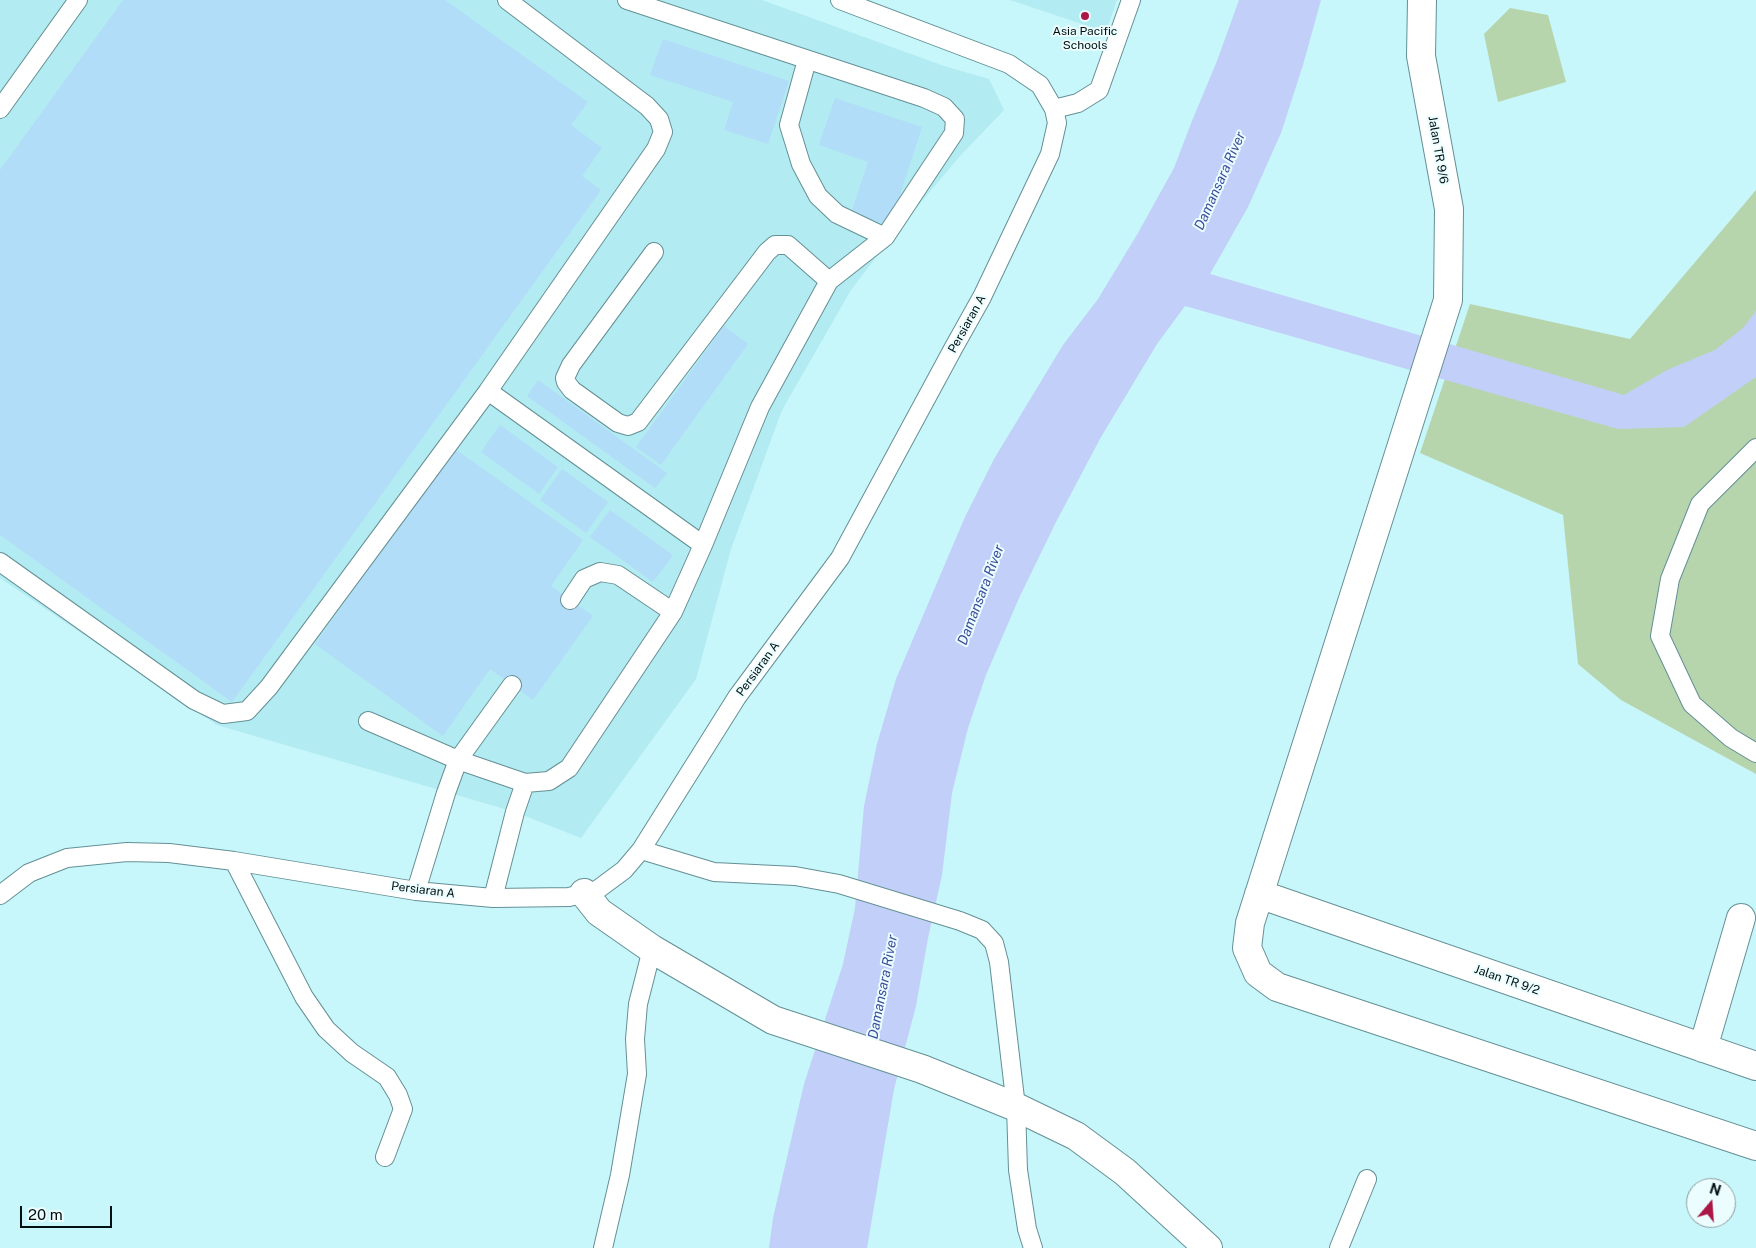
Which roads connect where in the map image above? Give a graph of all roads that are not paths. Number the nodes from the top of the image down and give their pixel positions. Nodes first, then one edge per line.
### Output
1 (78, 0) edge
2 (506, 0) edge
3 (627, 0) edge
4 (840, 0) edge
5 (1130, 0) edge
6 (1422, 0) edge
7 (808, 60) junction
8 (1054, 109) junction
9 (0, 110) edge
10 (885, 237) junction
11 (654, 252) dead end
12 (829, 281) junction
13 (488, 391) junction
14 (1756, 448) edge
15 (703, 545) junction
16 (0, 562) edge
17 (570, 600) dead end
18 (673, 612) junction
19 (512, 685) dead end
20 (368, 720) dead end
21 (1756, 753) edge
22 (458, 760) junction
23 (525, 784) junction
24 (641, 850) junction
25 (234, 861) junction
26 (416, 891) junction
27 (584, 893) junction
28 (1259, 894) junction
29 (0, 895) edge
30 (493, 898) junction
31 (1741, 918) dead end
32 (652, 949) junction
33 (1703, 1048) junction
34 (1756, 1066) edge
35 (1016, 1107) junction
36 (1756, 1146) edge
37 (385, 1157) dead end
38 (1367, 1179) dead end
39 (603, 1248) edge
40 (1033, 1248) edge
41 (1208, 1248) edge
42 (1339, 1248) edge

1 - 9 lane
2 - 13 lane
3 - 7 lane
4 - 8 lane, Persiaran A
5 - 8 lane
6 - 28 street, Jalan TR 9/6
7 - 10 lane
7 - 10 lane
8 - 24 lane, Persiaran A
10 - 12 lane
11 - 12 lane
12 - 15 lane
13 - 15 lane
13 - 16 lane
14 - 21 lane
15 - 18 lane
17 - 18 lane
18 - 23 lane
19 - 22 lane
20 - 22 lane
22 - 23 lane
22 - 26 lane
23 - 30 lane
24 - 27 lane, Persiaran A
24 - 35 lane
25 - 26 lane, Persiaran A
25 - 29 lane, Persiaran A
25 - 37 lane
26 - 30 lane, Persiaran A
27 - 30 lane, Persiaran A
27 - 32 street
28 - 33 street, Jalan TR 9/2
28 - 36 street, Jalan TR 9/6
31 - 33 street
32 - 35 street
32 - 39 lane
33 - 34 street, Jalan TR 9/2
35 - 40 lane
35 - 41 street
38 - 42 lane

